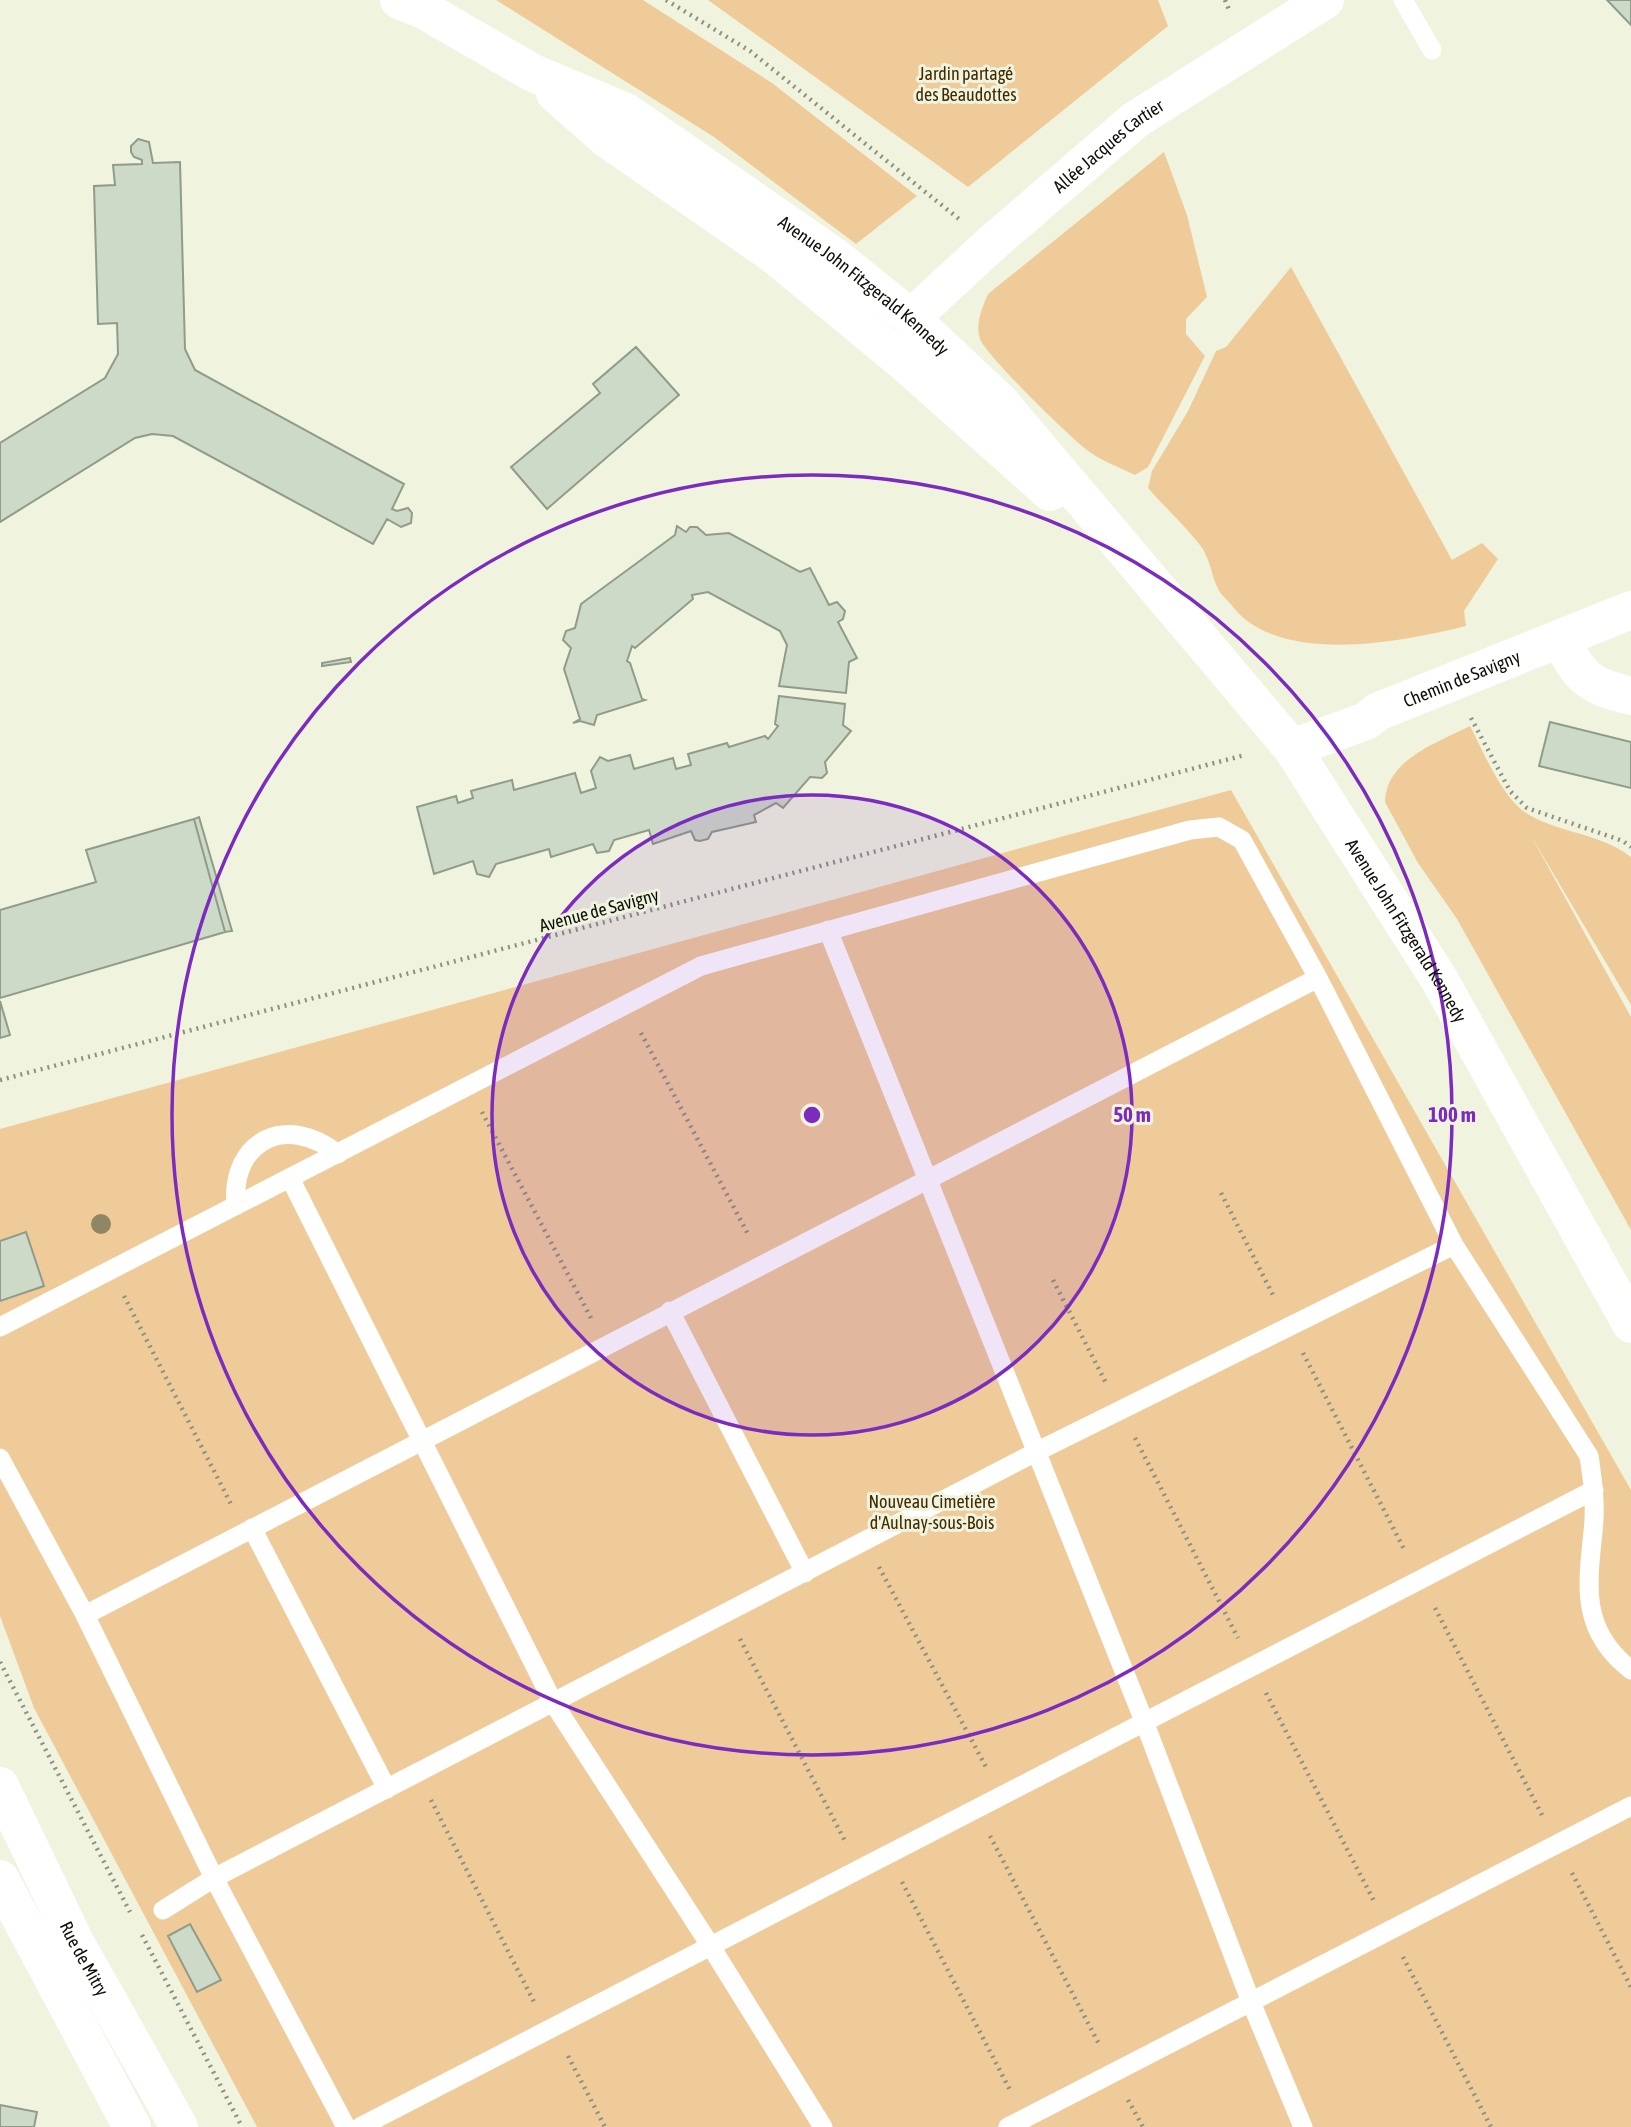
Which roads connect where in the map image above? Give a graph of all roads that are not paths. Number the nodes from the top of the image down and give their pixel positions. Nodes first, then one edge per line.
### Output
1 (1325, 0) edge
2 (1403, 0) edge
3 (411, 4) edge
4 (1432, 50) dead end
5 (533, 73) junction
6 (911, 318) junction
7 (1138, 568) junction
8 (1631, 610) edge
9 (1562, 639) junction
10 (1631, 696) edge
11 (1292, 748) junction
12 (828, 930) junction
13 (1318, 978) junction
14 (338, 1154) junction
15 (929, 1177) junction
16 (290, 1178) junction
17 (236, 1206) junction
18 (1454, 1245) junction
19 (670, 1311) junction
20 (1631, 1324) edge
21 (0, 1327) edge
22 (422, 1440) junction
23 (1036, 1452) junction
24 (0, 1458) edge
25 (1594, 1490) junction
26 (248, 1530) junction
27 (805, 1573) junction
28 (85, 1615) junction
29 (1631, 1670) edge
30 (554, 1704) junction
31 (1144, 1721) junction
32 (0, 1786) edge
33 (387, 1789) junction
34 (1631, 1806) edge
35 (214, 1878) junction
36 (0, 1879) edge
37 (163, 1910) dead end
38 (710, 1945) junction
39 (1251, 2002) junction
40 (1016, 2123) edge
41 (132, 2127) edge
42 (179, 2127) edge
43 (346, 2127) edge
44 (360, 2127) edge
45 (823, 2127) edge
46 (1303, 2127) edge

1 - 6 main road, Allée Jacques Cartier
2 - 4 lane
3 - 5 main road, Avenue John Fitzgerald Kennedy
5 - 6 main road, Avenue John Fitzgerald Kennedy
5 - 7 main road, Avenue John Fitzgerald Kennedy
6 - 7 main road, Avenue John Fitzgerald Kennedy
7 - 11 main road, Avenue John Fitzgerald Kennedy
8 - 9 main road, Chemin de Savigny
9 - 10 main road
9 - 11 main road, Chemin de Savigny
11 - 20 main road, Avenue John Fitzgerald Kennedy
12 - 13 lane
12 - 14 lane
12 - 15 lane
13 - 15 lane
13 - 18 lane
14 - 16 lane
14 - 17 lane
15 - 19 lane
15 - 23 lane
16 - 17 lane
16 - 22 lane
17 - 21 lane
18 - 23 lane
18 - 25 lane
19 - 22 lane
19 - 27 lane
22 - 26 lane
22 - 30 lane
23 - 27 lane
23 - 31 lane
24 - 28 lane
25 - 29 lane
25 - 31 lane
26 - 28 lane
26 - 33 lane
27 - 30 lane
28 - 35 lane
30 - 33 lane
30 - 38 lane
31 - 38 lane
31 - 39 lane
32 - 42 main road, Rue de Mitry
33 - 35 lane
34 - 39 lane
35 - 37 lane
35 - 43 lane
36 - 41 main road
38 - 44 lane
38 - 45 lane
39 - 40 lane
39 - 46 lane

